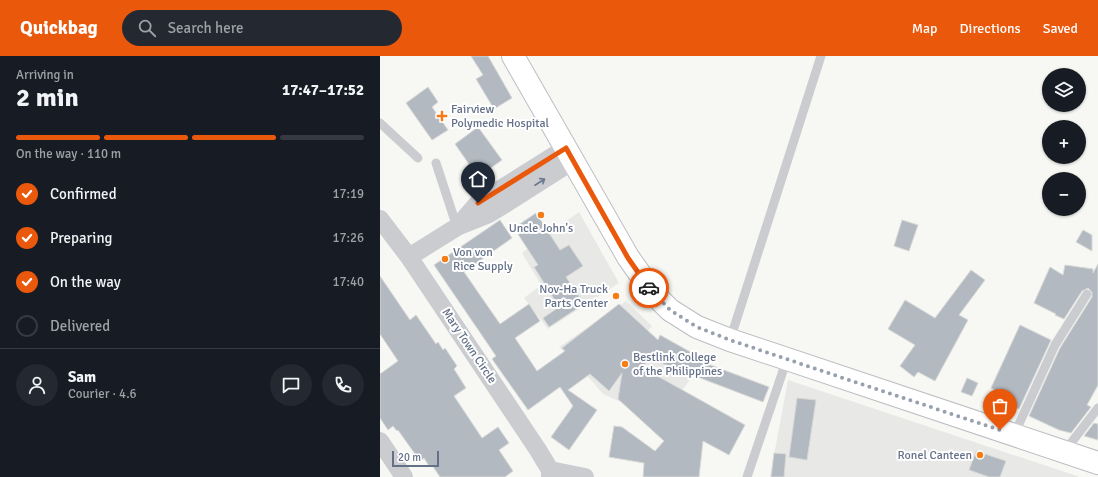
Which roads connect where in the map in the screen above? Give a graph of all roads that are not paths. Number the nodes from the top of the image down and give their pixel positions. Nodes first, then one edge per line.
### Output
1 (513, 56) edge
2 (821, 56) edge
3 (380, 123) edge
4 (569, 154) junction
5 (418, 158) dead end
6 (436, 163) dead end
7 (380, 219) edge
8 (457, 227) junction
9 (409, 257) junction
10 (1087, 294) dead end
11 (730, 340) junction
12 (787, 359) junction
13 (1098, 408) edge
14 (1014, 435) junction
15 (380, 441) edge
16 (1064, 452) junction
17 (1098, 462) edge
18 (550, 473) edge
19 (404, 477) edge
20 (585, 477) edge
21 (747, 477) edge

1 - 4 main road
2 - 11 lane
3 - 5 lane
4 - 8 street
4 - 11 main road
6 - 8 lane
7 - 9 street, Mary Town Circle
8 - 9 street
9 - 18 street, Mary Town Circle
10 - 14 lane
11 - 12 main road
12 - 14 main road
12 - 21 lane
13 - 16 lane
14 - 16 main road
15 - 19 street
16 - 17 main road
18 - 20 street

